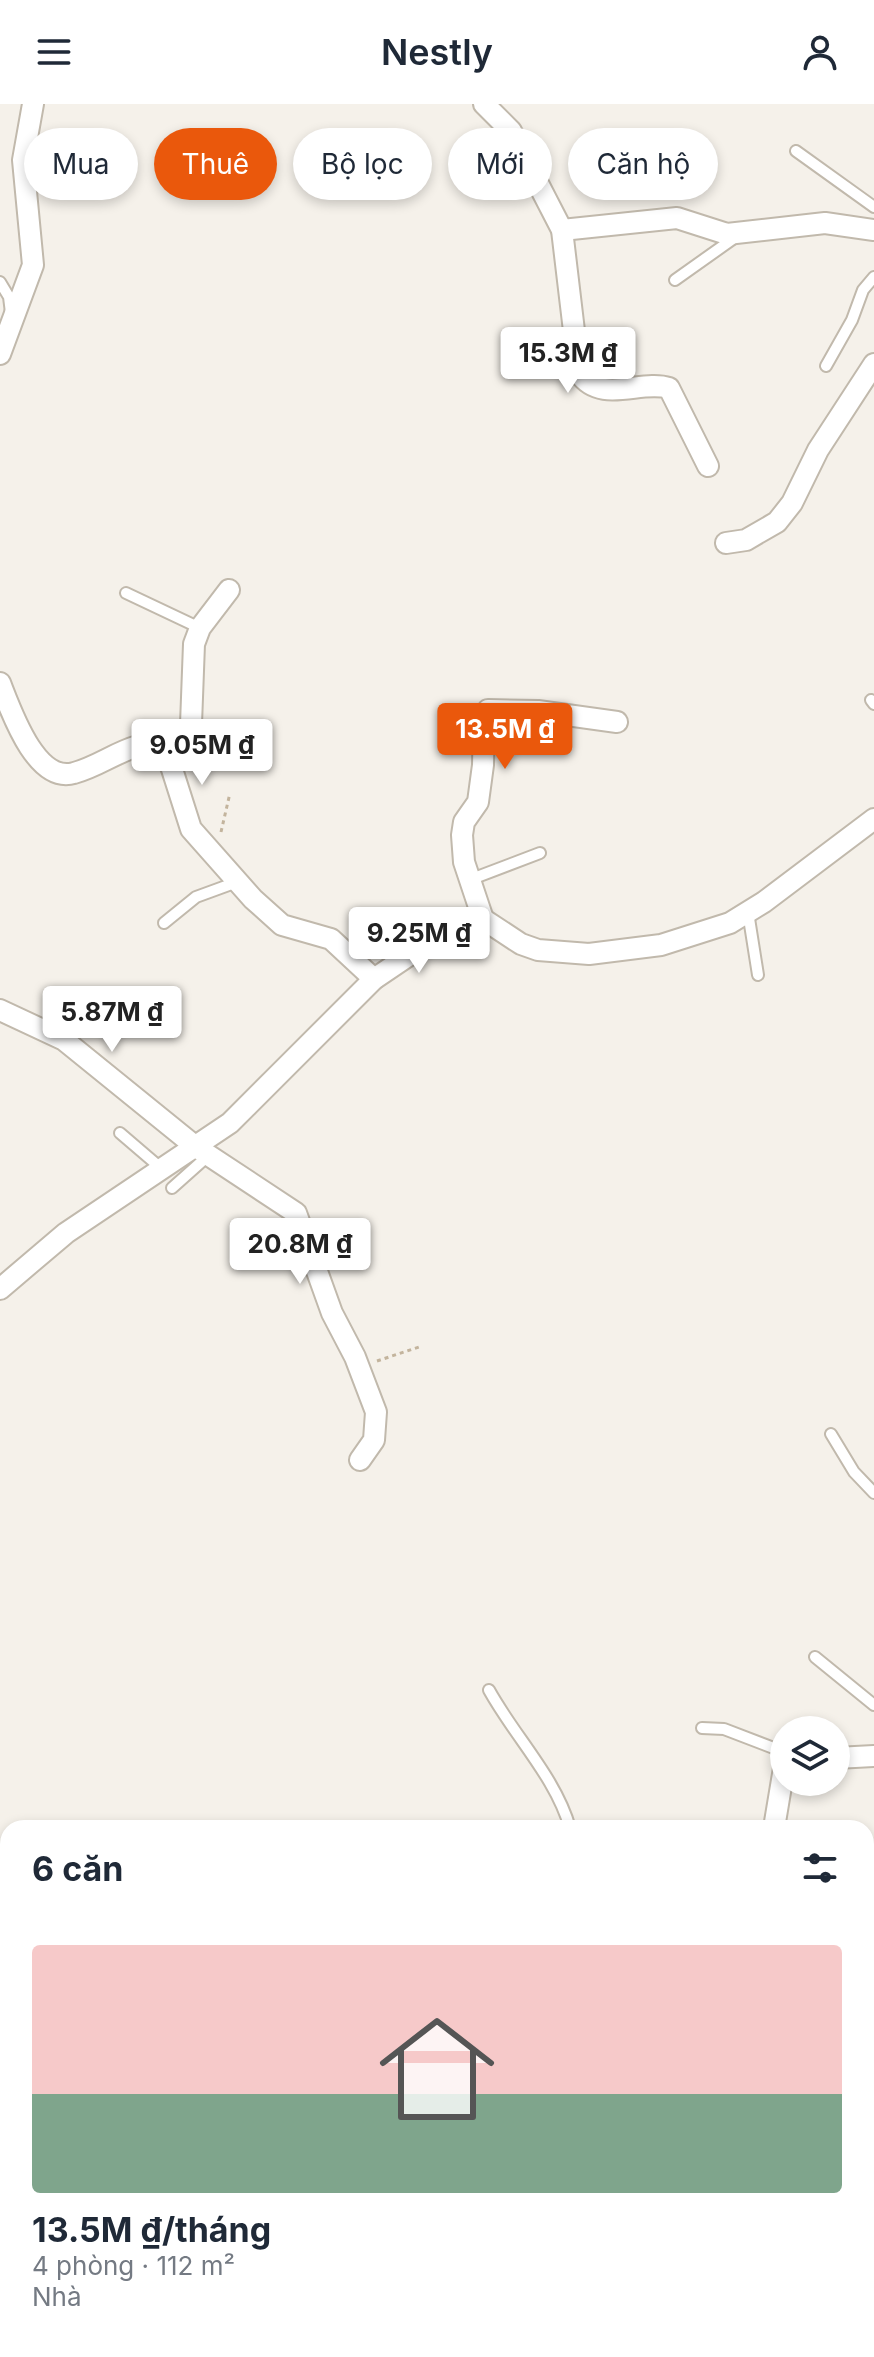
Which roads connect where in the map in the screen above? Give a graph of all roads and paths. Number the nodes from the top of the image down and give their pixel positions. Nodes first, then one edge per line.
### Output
1 (33, 104) edge
2 (484, 104) edge
3 (499, 104) edge
4 (508, 128) edge
5 (510, 128) edge
6 (796, 151) dead end
7 (547, 200) edge
8 (874, 207) edge
9 (562, 230) junction
10 (874, 230) edge
11 (739, 235) junction
12 (874, 277) edge
13 (675, 280) dead end
14 (0, 282) edge
15 (13, 323) junction
16 (0, 354) edge
17 (874, 364) edge
18 (826, 366) dead end
19 (708, 466) dead end
20 (726, 543) dead end
21 (229, 590) dead end
22 (126, 593) dead end
23 (200, 628) junction
24 (1, 687) edge
25 (617, 722) dead end
26 (171, 766) junction
27 (230, 793) dead end
28 (874, 819) edge
29 (540, 853) dead end
30 (215, 858) junction
31 (469, 880) junction
32 (237, 882) junction
33 (748, 912) junction
34 (483, 919) junction
35 (164, 923) dead end
36 (758, 975) dead end
37 (374, 979) junction
38 (0, 1010) edge
39 (120, 1133) dead end
40 (202, 1151) junction
41 (162, 1169) junction
42 (172, 1188) dead end
43 (0, 1289) edge
44 (419, 1347) dead end
45 (359, 1366) junction
46 (831, 1434) dead end
47 (360, 1460) dead end
48 (874, 1493) edge
49 (815, 1657) dead end
50 (489, 1690) dead end
51 (874, 1705) edge
52 (702, 1728) dead end
53 (770, 1747) edge
54 (874, 1756) edge
55 (850, 1757) edge
56 (779, 1796) edge
57 (568, 1820) edge
58 (775, 1820) edge

1 - 15 street
2 - 4 street
3 - 5 lane
6 - 8 lane
7 - 9 street
9 - 11 street
9 - 19 street
10 - 11 street
11 - 13 lane
12 - 18 lane
14 - 15 lane
15 - 16 street
17 - 20 street
21 - 23 street
22 - 23 lane
23 - 26 street
24 - 26 street
25 - 31 street
26 - 30 street
27 - 30 path
28 - 33 street
29 - 31 lane
30 - 32 street
31 - 34 street
32 - 35 lane
32 - 37 street
33 - 34 street
33 - 36 lane
34 - 37 street
37 - 40 street
38 - 40 street
39 - 41 lane
40 - 41 street
40 - 42 lane
40 - 45 street
41 - 43 street
44 - 45 path
45 - 47 street
46 - 48 lane
49 - 51 lane
50 - 57 lane
52 - 53 lane
54 - 55 street
56 - 58 street

